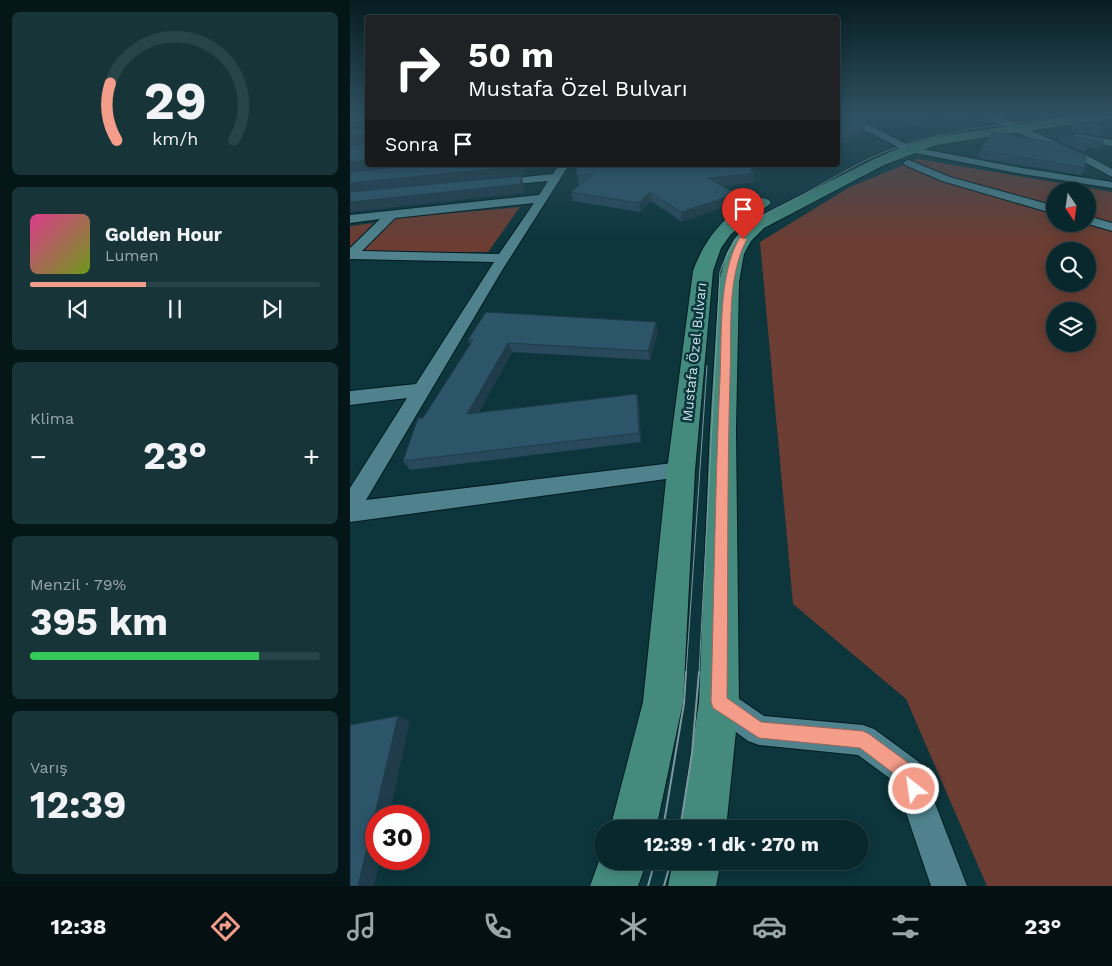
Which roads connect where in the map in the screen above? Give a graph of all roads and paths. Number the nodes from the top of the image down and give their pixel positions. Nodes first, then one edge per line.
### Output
1 (890, 156) edge
2 (893, 156) edge
3 (912, 156) edge
4 (937, 156) edge
5 (1083, 156) edge
6 (563, 167) edge
7 (1112, 174) edge
8 (557, 177) junction
9 (488, 183) edge
10 (1112, 184) edge
11 (544, 198) junction
12 (1046, 207) edge
13 (391, 214) junction
14 (350, 219) edge
15 (1096, 222) edge
16 (1112, 227) edge
17 (350, 256) edge
18 (504, 258) junction
19 (422, 390) junction
20 (350, 398) edge
21 (681, 470) junction
22 (350, 507) edge
23 (350, 512) edge
24 (719, 702) junction
25 (635, 820) edge
26 (704, 820) edge
27 (620, 870) edge
28 (695, 870) edge
29 (614, 886) edge
30 (692, 886) edge
31 (949, 886) edge

1 - 21 main road, Mustafa Özel Bulvarı
2 - 24 main road, Mustafa Özel Bulvarı
3 - 12 street
4 - 10 street
5 - 7 street
6 - 8 street
8 - 9 street
8 - 11 street
11 - 13 street
11 - 18 street
13 - 14 street
13 - 17 street
15 - 16 street
17 - 18 street
18 - 19 street
19 - 20 street
19 - 22 street
21 - 23 street
21 - 25 main road, Mustafa Özel Bulvarı
24 - 26 main road, Mustafa Özel Bulvarı
24 - 31 street
27 - 29 main road
28 - 30 main road

